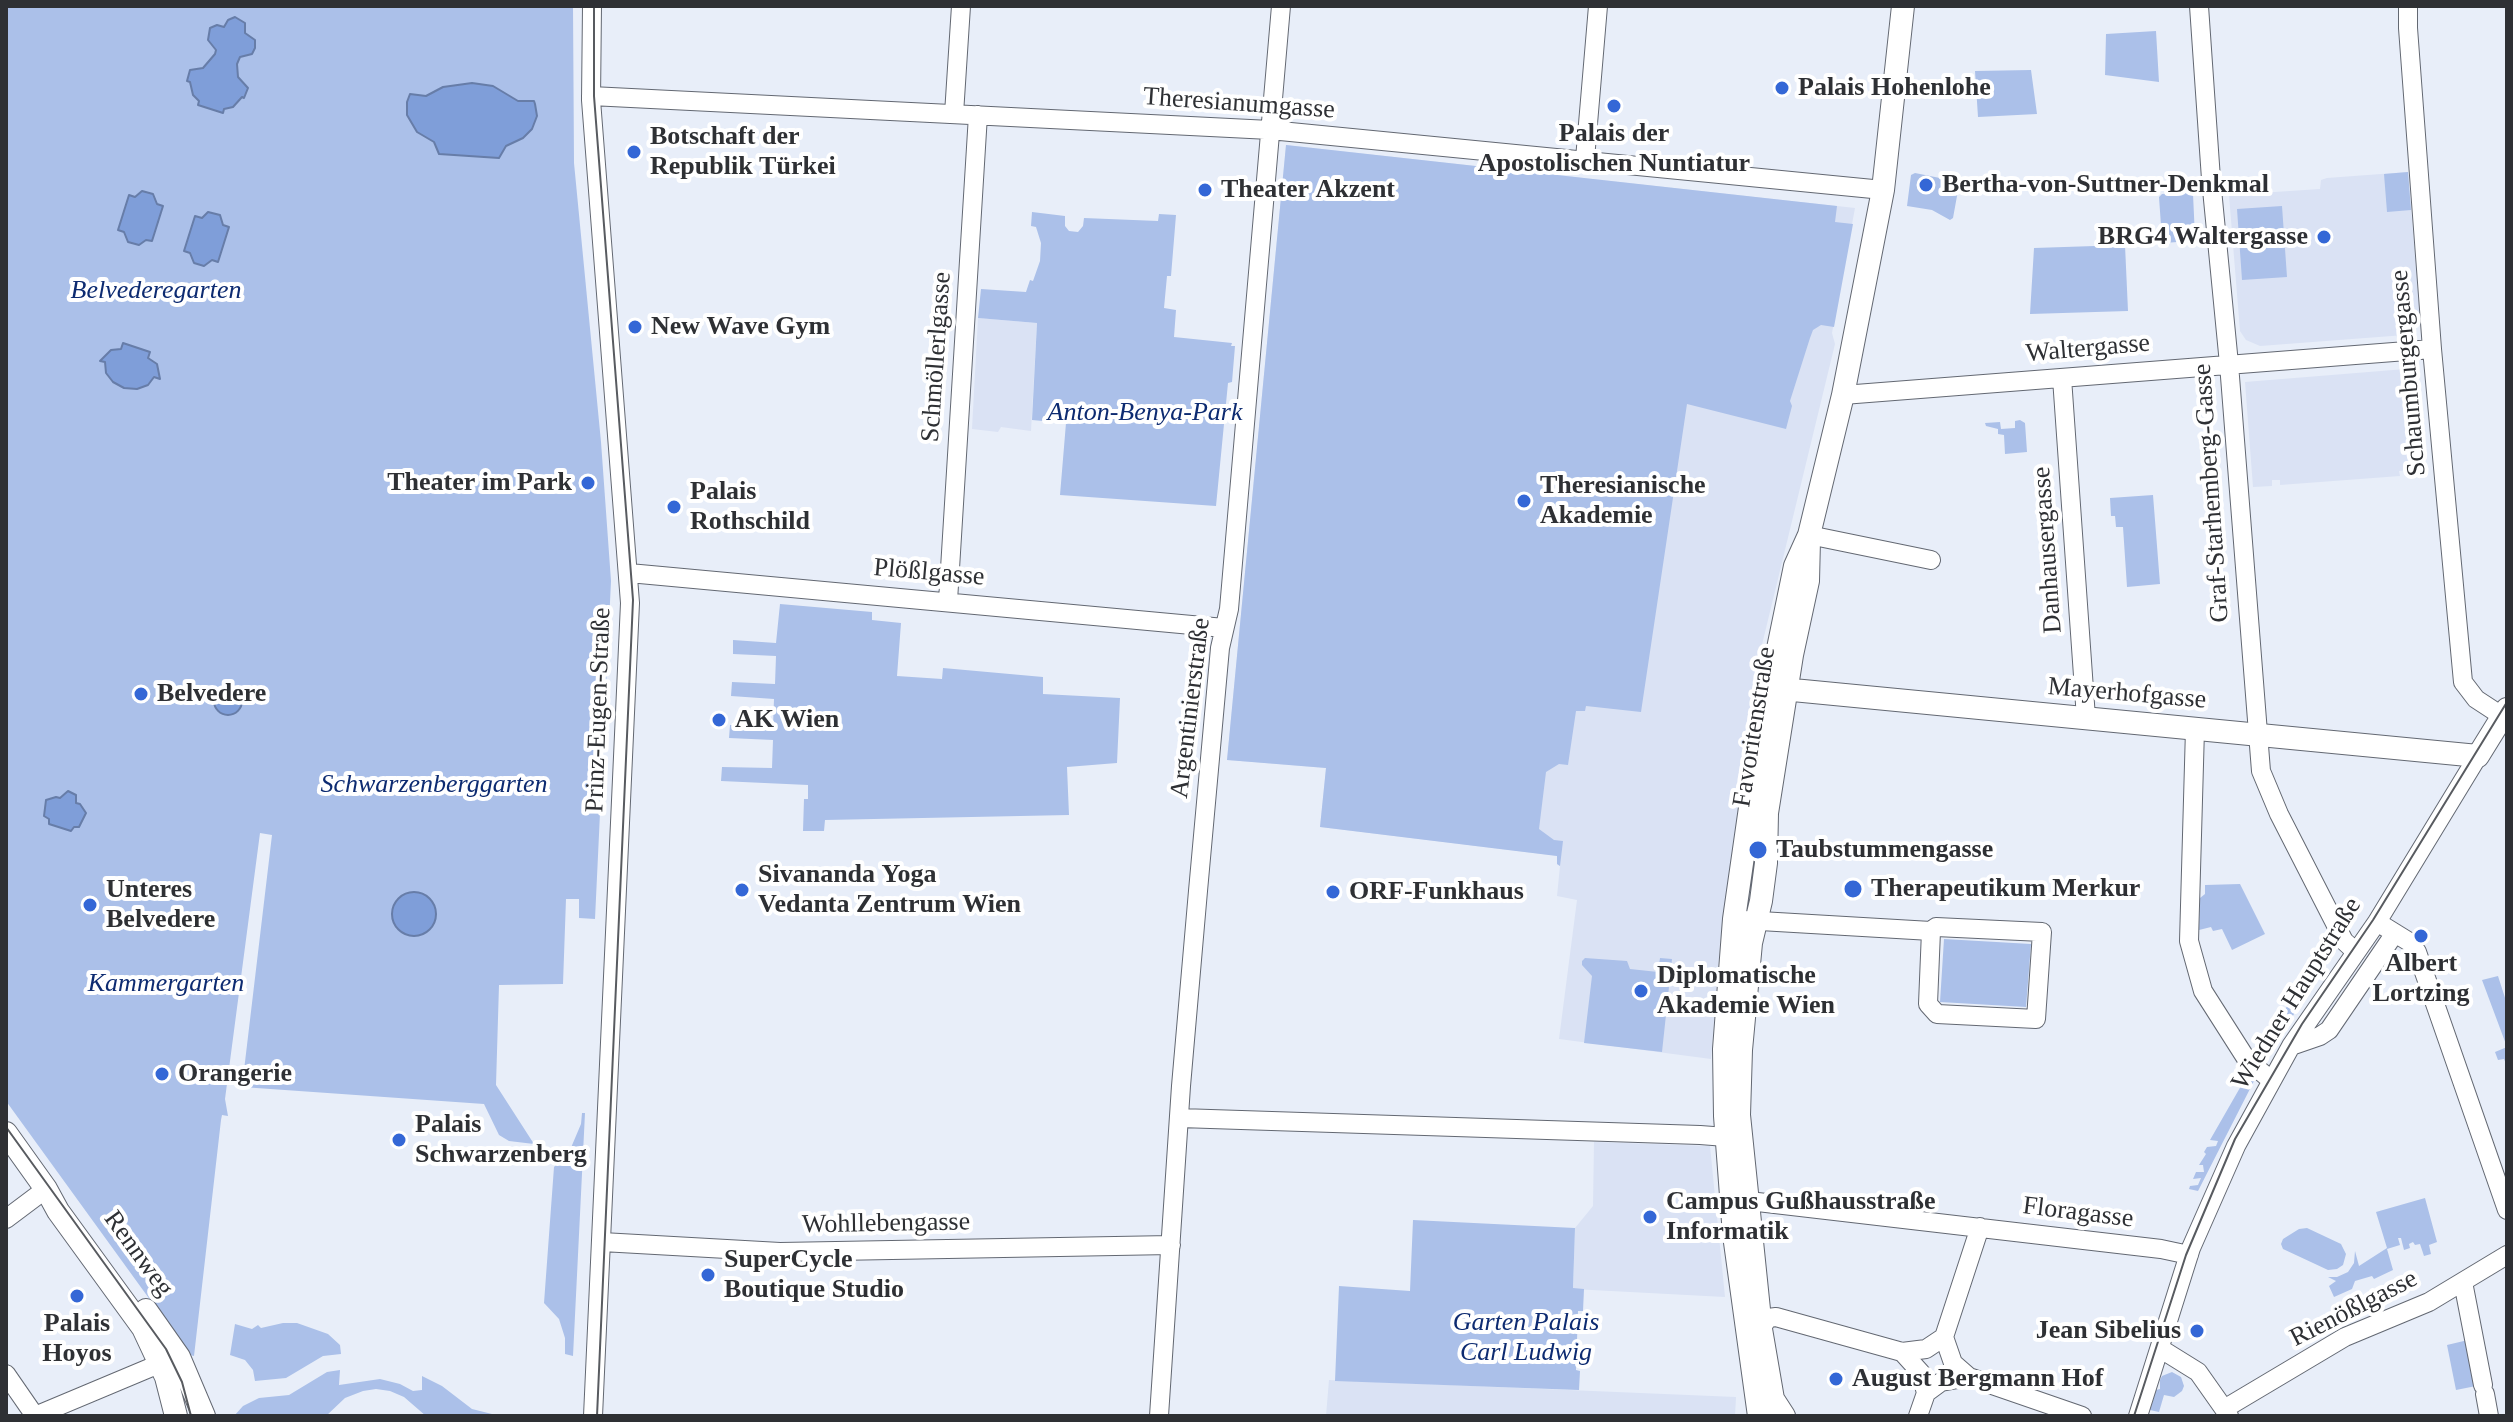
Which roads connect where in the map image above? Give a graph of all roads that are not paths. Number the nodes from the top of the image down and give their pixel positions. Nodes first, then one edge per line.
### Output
1 (592, 6) edge
2 (961, 6) edge
3 (1281, 6) edge
4 (1598, 6) edge
5 (1903, 6) edge
6 (2199, 6) edge
7 (2408, 6) edge
8 (591, 96) junction
9 (954, 114) junction
10 (978, 115) junction
11 (1270, 130) junction
12 (1585, 159) junction
13 (1874, 188) junction
14 (2432, 349) junction
15 (2229, 364) junction
16 (2062, 378) junction
17 (1843, 395) junction
18 (1809, 535) junction
19 (1931, 560) dead end
20 (629, 573) junction
21 (948, 601) junction
22 (1224, 628) junction
23 (1778, 688) junction
24 (2505, 713) edge
25 (2086, 718) junction
26 (2195, 729) junction
27 (2256, 733) junction
28 (2478, 756) junction
29 (1734, 919) junction
30 (1757, 920) junction
31 (2377, 922) junction
32 (1931, 931) junction
33 (2395, 933) junction
34 (2356, 952) junction
35 (2291, 1046) junction
36 (2271, 1080) junction
37 (1180, 1118) junction
38 (6, 1133) edge
39 (1726, 1137) junction
40 (1738, 1174) junction
41 (46, 1189) junction
42 (1749, 1201) junction
43 (2507, 1210) edge
44 (6, 1219) edge
45 (1980, 1227) junction
46 (602, 1242) junction
47 (1171, 1245) junction
48 (2189, 1255) junction
49 (2507, 1255) edge
50 (2463, 1282) junction
51 (1761, 1329) junction
52 (1944, 1337) junction
53 (2161, 1349) junction
54 (1902, 1352) junction
55 (169, 1361) junction
56 (6, 1374) edge
57 (1969, 1377) junction
58 (1926, 1393) junction
59 (2226, 1413) edge
60 (35, 1416) edge
61 (176, 1416) edge
62 (204, 1416) edge
63 (593, 1416) edge
64 (1159, 1416) edge
65 (1759, 1416) edge
66 (1784, 1416) edge
67 (1918, 1416) edge
68 (2082, 1416) edge
69 (2138, 1416) edge
70 (2489, 1416) edge

1 - 8 street, Prinz-Eugen-Straße
2 - 9 street
3 - 11 street, Argentinierstraße
4 - 12 street
5 - 13 main road, Favoritenstraße
6 - 15 street, Graf-Starhemberg-Gasse
7 - 14 street, Schaumburgergasse
8 - 9 street, Theresianumgasse
8 - 20 street, Prinz-Eugen-Straße
9 - 10 street, Theresianumgasse
10 - 11 street, Theresianumgasse
10 - 21 street, Schmöllerlgasse
11 - 12 street, Theresianumgasse
11 - 22 street, Argentinierstraße
12 - 13 street, Theresianumgasse
13 - 17 main road, Favoritenstraße
14 - 15 street, Waltergasse
14 - 24 street, Schaumburgergasse
15 - 16 street, Waltergasse
15 - 27 street, Graf-Starhemberg-Gasse
16 - 17 street, Waltergasse
16 - 25 street, Danhausergasse
17 - 18 main road, Favoritenstraße
18 - 19 street
18 - 23 main road, Favoritenstraße
20 - 21 street, Plößlgasse
20 - 46 street, Prinz-Eugen-Straße
21 - 22 street, Plößlgasse
22 - 37 street, Argentinierstraße
23 - 25 main road, Mayerhofgasse
23 - 29 main road, Favoritenstraße
23 - 30 main road, Favoritenstraße
24 - 28 main road, Wiedner Hauptstraße
25 - 26 main road, Mayerhofgasse
26 - 27 main road, Mayerhofgasse
26 - 36 street
27 - 28 main road, Mayerhofgasse
27 - 34 street, Graf-Starhemberg-Gasse
28 - 31 street, Wiedner Hauptstraße
29 - 30 street
29 - 39 main road, Favoritenstraße
30 - 32 street
30 - 40 main road, Favoritenstraße
31 - 33 street
31 - 34 street, Wiedner Hauptstraße
32 - 32 street
33 - 35 street
33 - 43 street
34 - 35 street, Wiedner Hauptstraße
35 - 36 street, Wiedner Hauptstraße
36 - 48 street, Wiedner Hauptstraße
37 - 39 street
37 - 47 street, Argentinierstraße
38 - 41 main road, Rennweg
39 - 40 main road, Favoritenstraße
40 - 42 main road, Favoritenstraße
40 - 65 main road, Favoritenstraße
41 - 44 street
41 - 55 main road, Rennweg
42 - 45 street, Floragasse
42 - 51 main road, Favoritenstraße
45 - 48 street, Floragasse
45 - 52 street
46 - 47 street, Wohllebengasse
46 - 63 street, Prinz-Eugen-Straße
47 - 64 street, Argentinierstraße
48 - 53 street, Wiedner Hauptstraße
49 - 50 street, Rienößlgasse
50 - 59 street, Rienößlgasse
50 - 70 street
51 - 54 street
51 - 66 main road, Favoritenstraße
52 - 54 street
52 - 57 street
53 - 59 street
53 - 69 street, Wiedner Hauptstraße
54 - 58 street
55 - 60 street
55 - 61 main road
55 - 62 main road
56 - 60 street
57 - 58 street
57 - 68 street
58 - 67 street

